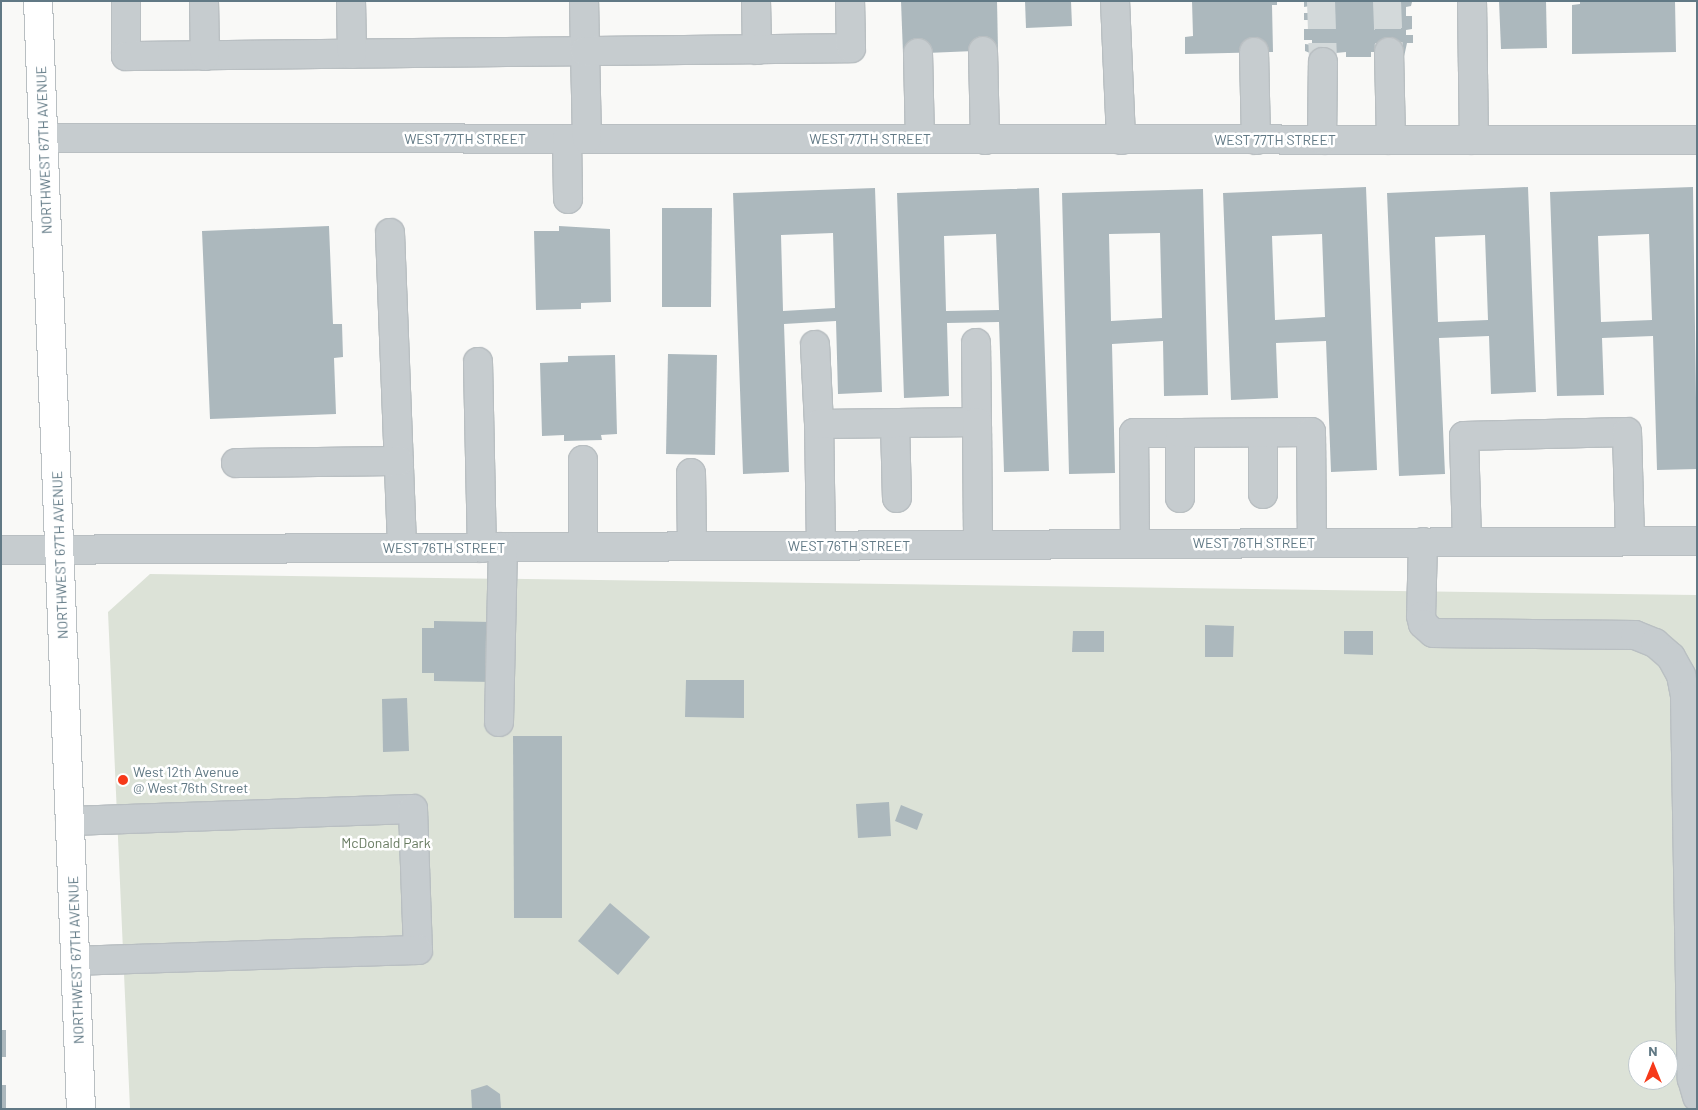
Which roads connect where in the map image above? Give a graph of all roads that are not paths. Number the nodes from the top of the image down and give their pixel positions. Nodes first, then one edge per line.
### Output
1 (38, 1) edge
2 (126, 1) edge
3 (204, 1) edge
4 (351, 1) edge
5 (584, 1) edge
6 (756, 1) edge
7 (850, 1) edge
8 (1115, 1) edge
9 (1472, 1) edge
10 (756, 50) junction
11 (585, 51) junction
12 (983, 51) dead end
13 (1254, 52) dead end
14 (1389, 52) tunnel mouth
15 (918, 53) dead end
16 (352, 54) junction
17 (205, 56) junction
18 (1323, 62) tunnel mouth
19 (44, 138) junction
20 (577, 139) junction
21 (920, 139) junction
22 (985, 140) junction
23 (1121, 140) junction
24 (1256, 140) junction
25 (1322, 140) junction
26 (1391, 140) junction
27 (1474, 140) junction
28 (1697, 140) edge
29 (568, 199) dead end
30 (390, 233) dead end
31 (976, 343) dead end
32 (815, 345) dead end
33 (478, 362) dead end
34 (977, 422) junction
35 (895, 423) junction
36 (819, 424) junction
37 (1180, 433) junction
38 (1263, 433) junction
39 (399, 460) junction
40 (583, 460) dead end
41 (236, 463) dead end
42 (691, 473) dead end
43 (1263, 494) dead end
44 (897, 498) dead end
45 (1180, 498) dead end
46 (1630, 541) junction
47 (1697, 541) edge
48 (1423, 542) junction
49 (1467, 542) junction
50 (1312, 543) junction
51 (1135, 544) junction
52 (978, 545) junction
53 (692, 546) junction
54 (821, 546) junction
55 (583, 547) junction
56 (402, 548) junction
57 (492, 548) junction
58 (1, 550) edge
59 (60, 550) junction
60 (499, 722) dead end
61 (70, 820) junction
62 (76, 961) junction
63 (1697, 1097) edge
64 (82, 1109) edge

1 - 19 main road, NORTHWEST 67TH AVENUE
2 - 17 street
3 - 17 street
4 - 16 street
5 - 11 street
6 - 10 street
7 - 10 street
8 - 23 street
9 - 27 street
10 - 11 street
11 - 16 street
11 - 20 street
12 - 22 street
13 - 24 street
14 - 26 street
15 - 21 street
16 - 17 street
18 - 25 street
19 - 20 street, WEST 77TH STREET
19 - 59 main road, NORTHWEST 67TH AVENUE
20 - 21 street, WEST 77TH STREET
20 - 29 street
21 - 22 street, WEST 77TH STREET
22 - 23 street, WEST 77TH STREET
23 - 24 street, WEST 77TH STREET
24 - 25 street, WEST 77TH STREET
25 - 26 street, WEST 77TH STREET
26 - 27 street, WEST 77TH STREET
27 - 28 street, WEST 77TH STREET
30 - 39 street
31 - 34 street
32 - 36 street
33 - 57 street
34 - 35 street
34 - 52 street
35 - 36 street
35 - 44 street
36 - 54 street
37 - 38 street
37 - 45 street
37 - 51 street
38 - 43 street
38 - 50 street
39 - 41 street
39 - 56 street
40 - 55 street
42 - 53 street
46 - 47 street, WEST 76TH STREET
46 - 49 street, WEST 76TH STREET
46 - 49 street
48 - 49 street, WEST 76TH STREET
48 - 50 street, WEST 76TH STREET
48 - 63 street
50 - 51 street, WEST 76TH STREET
51 - 52 street, WEST 76TH STREET
52 - 54 street, WEST 76TH STREET
53 - 54 street, WEST 76TH STREET
53 - 55 street, WEST 76TH STREET
55 - 57 street, WEST 76TH STREET
56 - 57 street, WEST 76TH STREET
56 - 59 street, WEST 76TH STREET
57 - 60 street
58 - 59 street, WEST 76TH STREET
59 - 61 main road, NORTHWEST 67TH AVENUE
61 - 62 main road, NORTHWEST 67TH AVENUE
61 - 62 street
62 - 64 main road, NORTHWEST 67TH AVENUE

